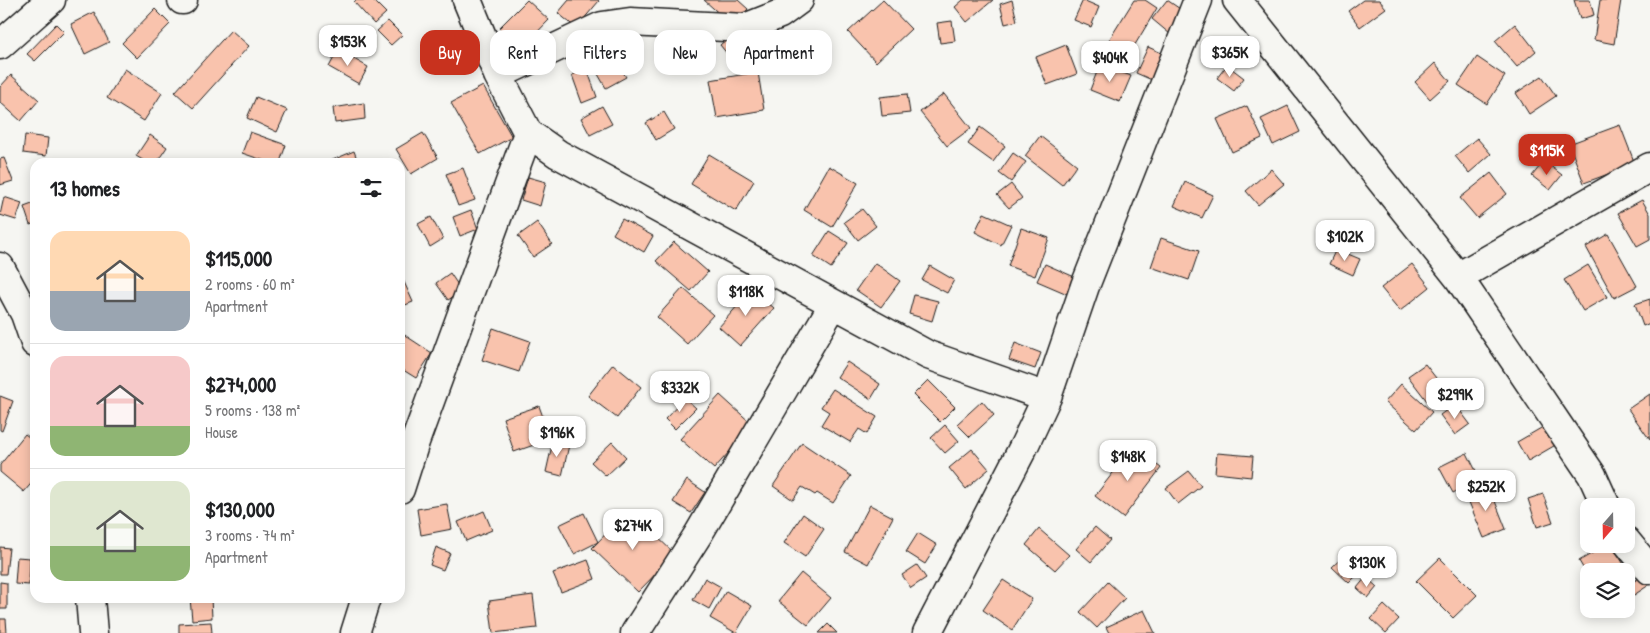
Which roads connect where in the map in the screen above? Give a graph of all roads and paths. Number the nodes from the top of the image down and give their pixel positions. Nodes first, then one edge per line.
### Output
1 (51, 0) edge
2 (468, 0) edge
3 (799, 0) edge
4 (1198, 0) edge
5 (1237, 0) edge
6 (0, 45) edge
7 (556, 48) edge
8 (490, 55) edge
9 (498, 75) edge
10 (528, 133) junction
11 (1650, 167) edge
12 (0, 268) edge
13 (1458, 277) junction
14 (834, 305) junction
15 (30, 328) edge
16 (1047, 397) junction
17 (405, 473) edge
18 (1602, 498) edge
19 (1635, 552) edge
20 (1650, 570) edge
21 (90, 603) edge
22 (364, 603) edge
23 (93, 633) edge
24 (355, 633) edge
25 (635, 633) edge
26 (927, 633) edge

1 - 6 street
2 - 8 street
3 - 7 street
4 - 16 street
5 - 13 street
9 - 10 street
10 - 14 street
10 - 17 street
11 - 13 street
12 - 15 street
13 - 18 street
14 - 16 street
14 - 25 street
16 - 26 street
19 - 20 street
21 - 23 street
22 - 24 street

